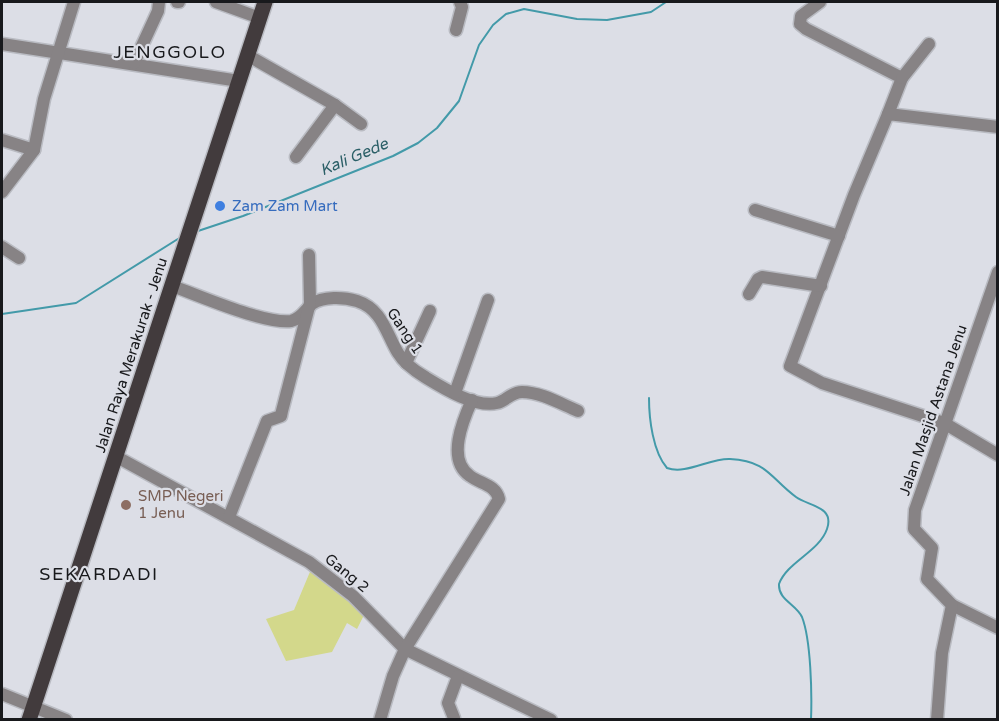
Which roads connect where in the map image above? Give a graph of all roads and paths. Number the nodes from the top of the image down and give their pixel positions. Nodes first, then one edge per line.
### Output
1 (74, 2) edge
2 (159, 2) edge
3 (216, 2) edge
4 (265, 2) edge
5 (460, 2) edge
6 (819, 2) edge
7 (260, 18) junction
8 (456, 30) dead end
9 (2, 44) edge
10 (929, 44) dead end
11 (59, 55) junction
12 (247, 55) junction
13 (134, 63) junction
14 (902, 78) junction
15 (239, 81) junction
16 (335, 105) junction
17 (888, 114) junction
18 (361, 124) dead end
19 (998, 127) edge
20 (2, 140) edge
21 (34, 150) junction
22 (296, 157) dead end
23 (2, 192) edge
24 (755, 210) dead end
25 (839, 236) junction
26 (2, 247) edge
27 (309, 255) dead end
28 (19, 258) dead end
29 (998, 272) edge
30 (821, 285) junction
31 (172, 286) junction
32 (750, 294) dead end
33 (488, 300) dead end
34 (307, 310) junction
35 (430, 311) dead end
36 (406, 363) junction
37 (455, 393) junction
38 (472, 400) junction
39 (578, 411) dead end
40 (944, 423) junction
41 (996, 452) edge
42 (117, 457) junction
43 (229, 517) junction
44 (952, 604) junction
45 (998, 628) edge
46 (405, 649) junction
47 (458, 676) junction
48 (2, 694) edge
49 (31, 714) edge
50 (454, 718) edge
51 (66, 720) edge
52 (380, 720) edge
53 (551, 720) edge
54 (937, 720) edge

1 - 11 street
2 - 13 street
3 - 7 street
4 - 7 main road, Jalan Raya Merakurak - Jenu
5 - 8 street
6 - 14 street
7 - 12 main road, Jalan Raya Merakurak - Jenu
9 - 11 street
10 - 14 street
11 - 13 street
11 - 21 street
12 - 15 main road, Jalan Raya Merakurak - Jenu
12 - 16 street
13 - 15 street
14 - 17 street
15 - 31 main road, Jalan Raya Merakurak - Jenu
16 - 18 street
16 - 22 street
17 - 19 street
17 - 25 street
20 - 21 street
21 - 23 street
24 - 25 street
25 - 30 street
26 - 28 street
27 - 34 street
29 - 40 street, Jalan Masjid Astana Jenu
30 - 32 street
30 - 40 street
31 - 34 street, Gang 1
31 - 42 main road, Jalan Raya Merakurak - Jenu
33 - 37 street
34 - 36 street, Gang 1
34 - 43 street
35 - 36 street
36 - 37 street, Gang 1
37 - 38 street, Gang 1
38 - 39 street, Gang 1
38 - 46 street
40 - 41 street
40 - 44 street, Jalan Masjid Astana Jenu
42 - 43 street, Gang 2
42 - 49 main road, Jalan Raya Merakurak - Jenu
43 - 46 street, Gang 2
44 - 45 street
44 - 54 street
46 - 47 street, Gang 2
46 - 52 street
47 - 50 street
47 - 53 street, Gang 2
48 - 49 street
49 - 51 street

